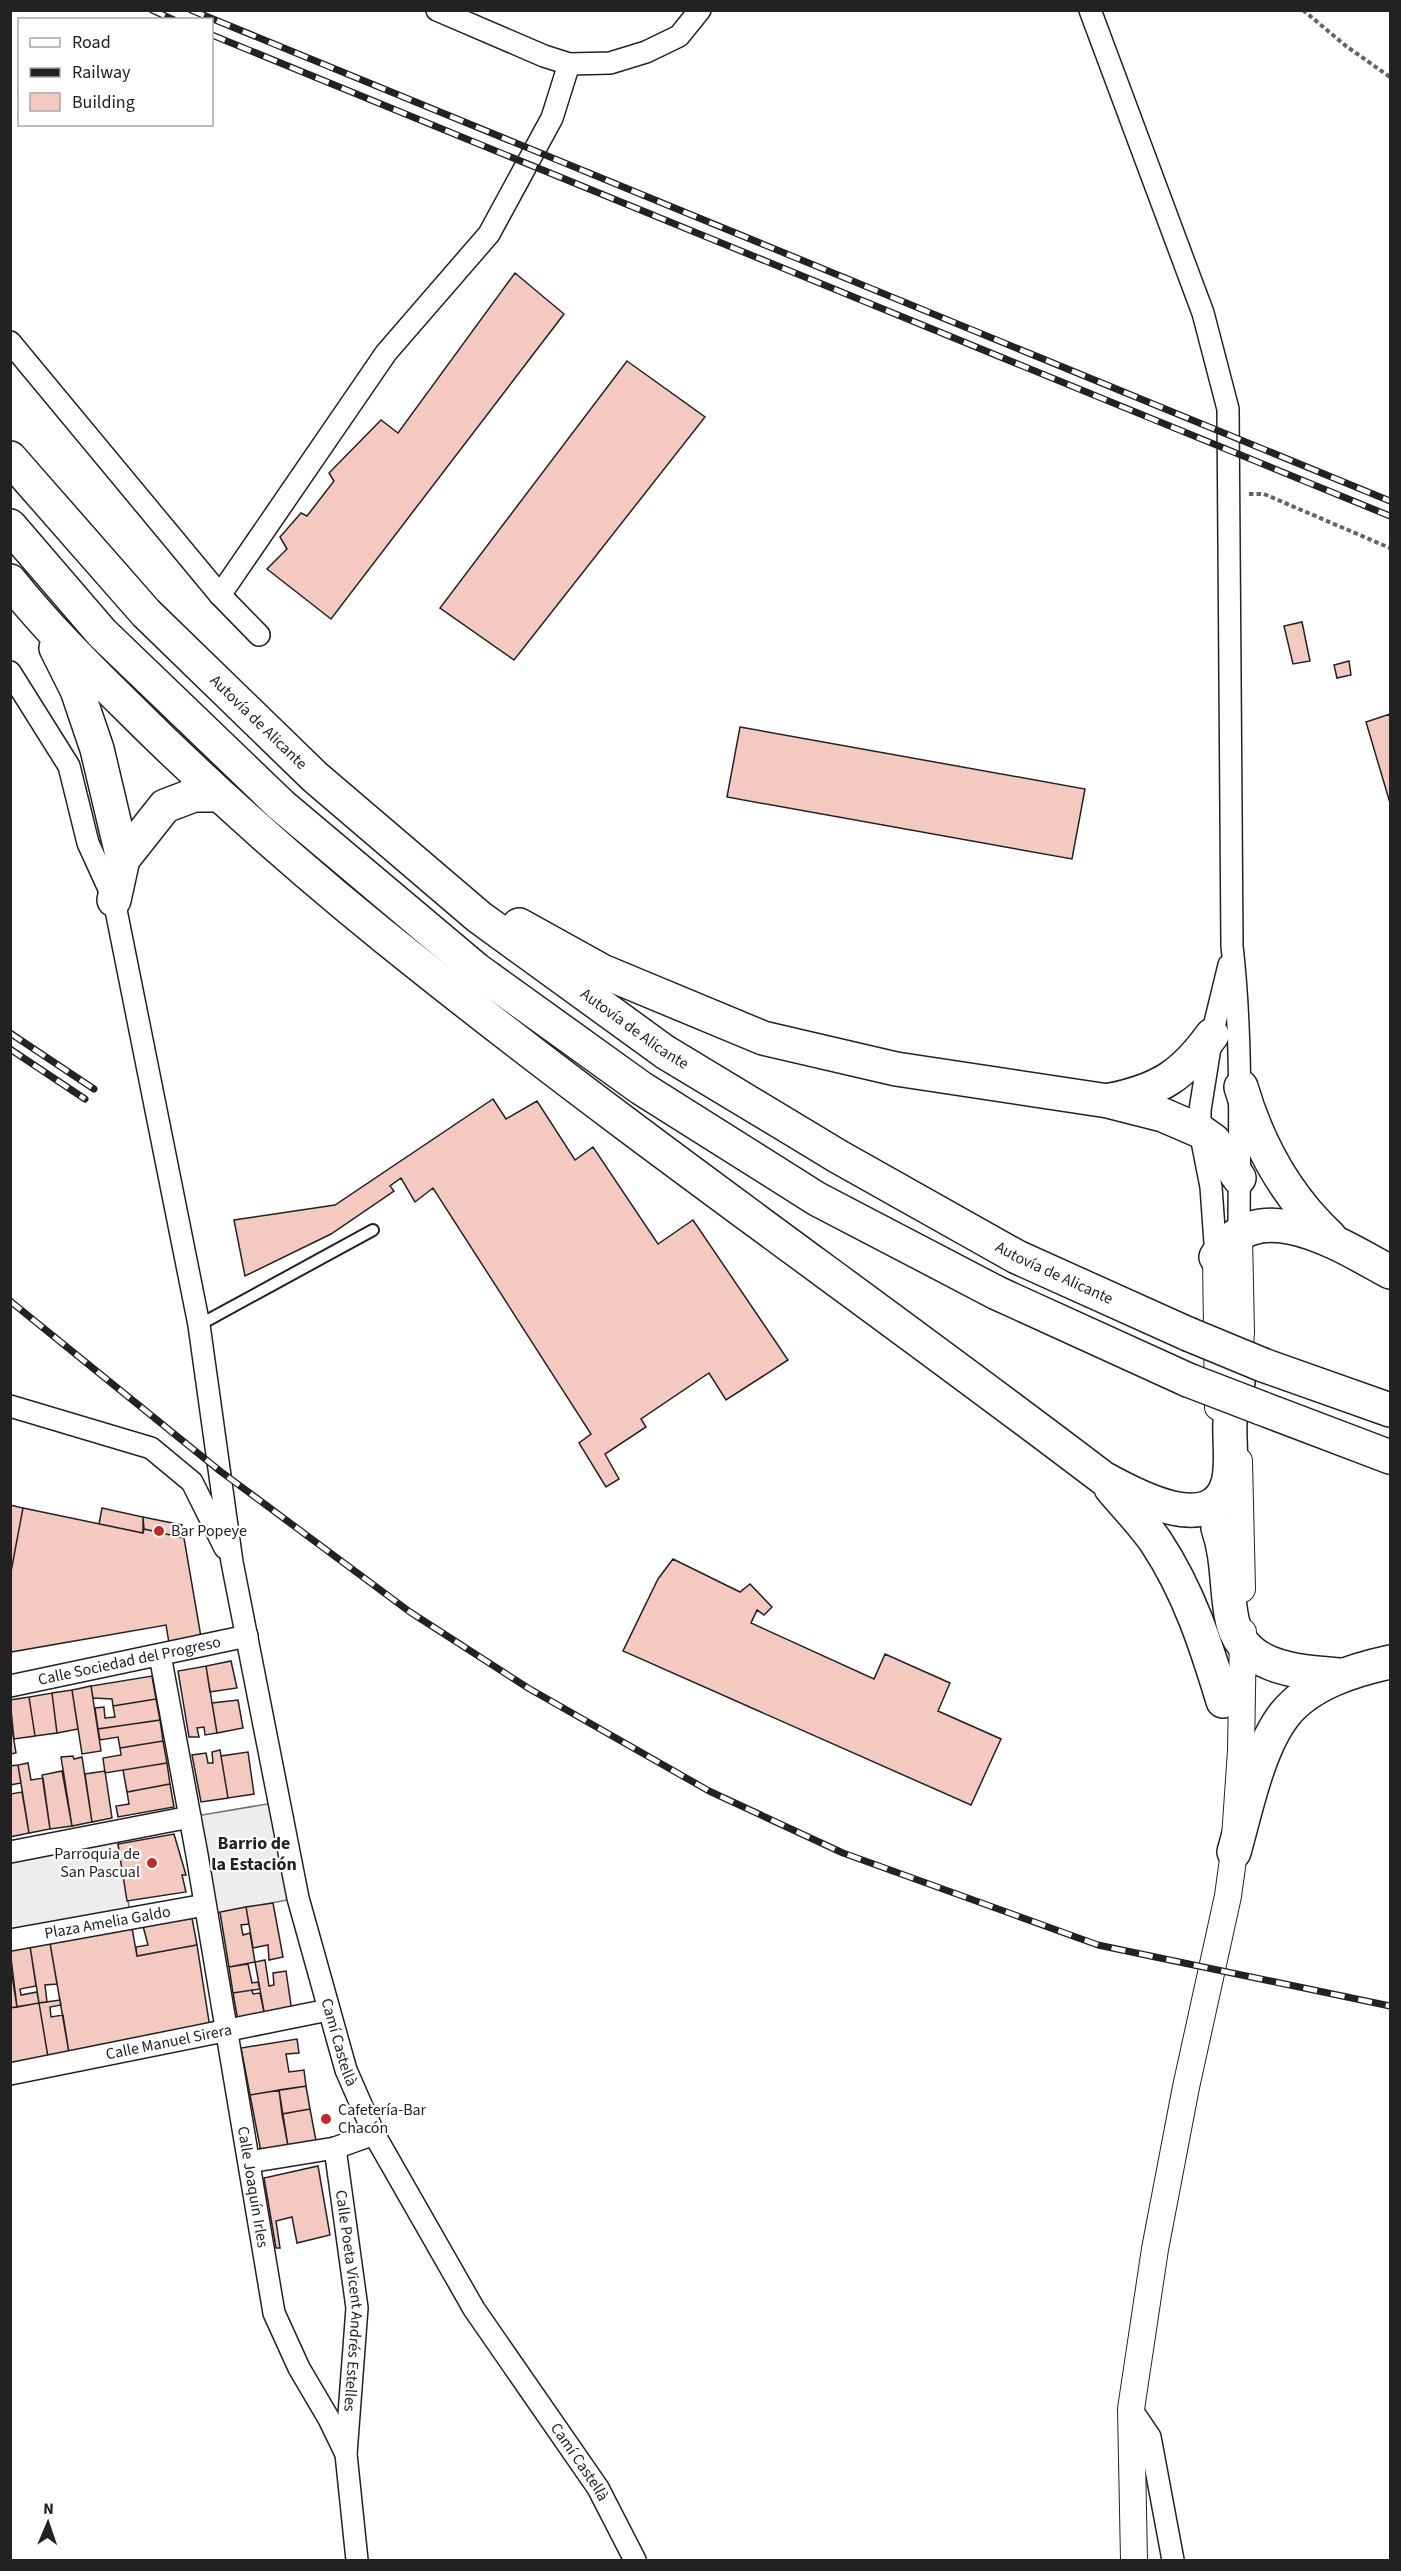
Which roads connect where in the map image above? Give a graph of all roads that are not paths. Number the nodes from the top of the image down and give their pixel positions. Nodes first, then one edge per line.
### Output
1 (437, 10) edge
2 (700, 10) edge
3 (1090, 10) edge
4 (569, 64) junction
5 (10, 342) edge
6 (10, 458) edge
7 (10, 526) edge
8 (10, 581) edge
9 (220, 595) junction
10 (43, 622) junction
11 (259, 635) dead end
12 (10, 672) edge
13 (219, 795) junction
14 (123, 858) junction
15 (114, 900) junction
16 (479, 917) junction
17 (1232, 946) junction
18 (1212, 1035) junction
19 (1240, 1087) junction
20 (1108, 1101) junction
21 (1200, 1131) junction
22 (1239, 1178) junction
23 (373, 1230) dead end
24 (1336, 1242) junction
25 (1227, 1246) junction
26 (1390, 1272) edge
27 (199, 1325) junction
28 (1250, 1373) junction
29 (10, 1406) edge
30 (1390, 1410) edge
31 (1390, 1457) edge
32 (1102, 1478) junction
33 (1219, 1513) junction
34 (232, 1562) junction
35 (247, 1636) junction
36 (1243, 1644) junction
37 (160, 1654) junction
38 (1390, 1662) edge
39 (1341, 1675) junction
40 (10, 1686) edge
41 (1223, 1701) junction
42 (1236, 1807) junction
43 (190, 1817) junction
44 (10, 1852) edge
45 (1234, 1852) junction
46 (205, 1905) junction
47 (10, 1940) edge
48 (328, 2010) junction
49 (227, 2030) junction
50 (10, 2074) edge
51 (374, 2134) junction
52 (335, 2148) junction
53 (249, 2163) junction
54 (1131, 2409) junction
55 (346, 2454) junction
56 (357, 2560) edge
57 (635, 2560) edge
58 (1134, 2560) edge
59 (1173, 2560) edge

1 - 4 street
2 - 4 street
3 - 17 street
4 - 9 street
5 - 9 street
6 - 16 highway, Autovía de Alicante
7 - 31 highway, bridge
8 - 10 highway
9 - 11 street
10 - 13 highway
10 - 14 highway
12 - 15 street
13 - 14 highway
13 - 32 highway
14 - 15 highway
15 - 27 street
16 - 20 highway
16 - 28 highway, Autovía de Alicante, bridge
17 - 18 street
17 - 19 street
18 - 20 highway
18 - 21 street
19 - 22 street
19 - 24 highway
20 - 21 highway
21 - 22 highway
21 - 25 street
22 - 25 street
23 - 27 lane
24 - 25 highway
24 - 26 highway
25 - 28 street
25 - 33 street
27 - 34 street
28 - 30 highway, Autovía de Alicante
28 - 33 highway
28 - 36 street
29 - 34 street
32 - 33 highway
32 - 41 highway
33 - 36 highway
33 - 41 street
34 - 35 street, Camí Castellà
35 - 37 street, Calle Sociedad del Progreso
35 - 48 street, Camí Castellà
36 - 39 highway
36 - 42 street
37 - 40 street, Calle Sociedad del Progreso
37 - 43 street, Calle Joaquín Irles
38 - 39 highway
39 - 45 highway
41 - 42 street
42 - 45 street
43 - 44 street
43 - 46 street, Calle Joaquín Irles
45 - 54 street
46 - 47 street, Plaza Amelia Galdo
46 - 49 street, Calle Joaquín Irles
48 - 49 street, Calle Manuel Sirera
48 - 51 street, Camí Castellà
49 - 50 street, Calle Manuel Sirera
49 - 53 street, Calle Joaquín Irles
51 - 52 street
51 - 57 street, Camí Castellà
52 - 53 street
52 - 55 street, Calle Poeta Vicent Andrés Estelles
53 - 55 street, Calle Joaquín Irles
54 - 58 street
54 - 59 street
55 - 56 street

